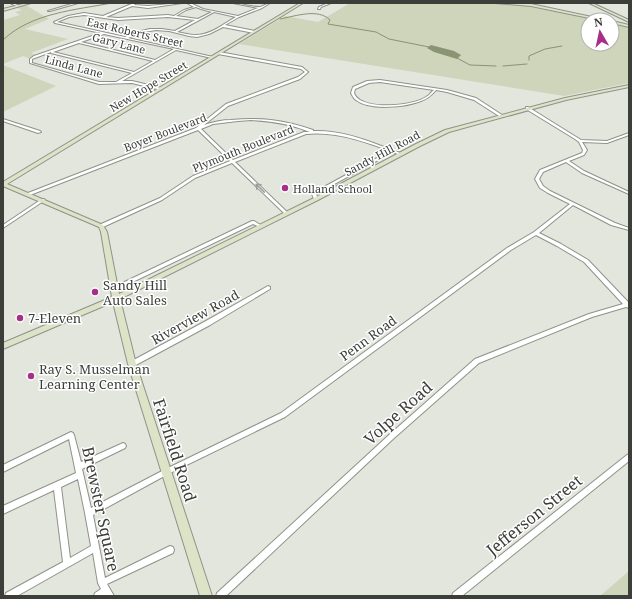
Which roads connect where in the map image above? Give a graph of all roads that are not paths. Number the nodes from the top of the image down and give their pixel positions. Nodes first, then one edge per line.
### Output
1 (11, 3) edge
2 (30, 3) edge
3 (77, 3) edge
4 (137, 3) edge
5 (181, 3) edge
6 (188, 3) edge
7 (234, 3) edge
8 (269, 3) edge
9 (302, 3) edge
10 (330, 3) edge
11 (496, 3) edge
12 (515, 3) edge
13 (590, 3) edge
14 (132, 5) junction
15 (18, 6) junction
16 (195, 7) junction
17 (261, 8) junction
18 (319, 9) dead end
19 (3, 10) edge
20 (49, 11) dead end
21 (214, 12) junction
22 (580, 15) edge
23 (174, 16) junction
24 (103, 17) junction
25 (238, 17) junction
26 (198, 20) junction
27 (629, 21) edge
28 (224, 26) junction
29 (175, 32) junction
30 (254, 32) junction
31 (104, 33) junction
32 (126, 38) junction
33 (78, 42) junction
34 (176, 49) junction
35 (51, 51) junction
36 (219, 54) junction
37 (212, 57) junction
38 (156, 61) junction
39 (134, 73) junction
40 (117, 83) junction
41 (629, 86) edge
42 (160, 89) junction
43 (436, 89) junction
44 (528, 108) junction
45 (500, 115) junction
46 (3, 120) edge
47 (198, 128) junction
48 (39, 132) dead end
49 (313, 132) junction
50 (629, 134) edge
51 (580, 141) junction
52 (393, 151) junction
53 (400, 154) junction
54 (567, 161) junction
55 (233, 162) junction
56 (3, 184) edge
57 (629, 193) edge
58 (29, 194) junction
59 (316, 199) junction
60 (42, 200) junction
61 (572, 204) junction
62 (286, 214) junction
63 (101, 226) junction
64 (260, 226) junction
65 (3, 227) edge
66 (629, 229) edge
67 (536, 233) junction
68 (268, 288) dead end
69 (115, 294) junction
70 (628, 306) edge
71 (3, 346) edge
72 (132, 364) junction
73 (123, 446) dead end
74 (629, 457) edge
75 (78, 467) junction
76 (3, 469) edge
77 (166, 472) junction
78 (80, 475) junction
79 (57, 486) junction
80 (3, 510) edge
81 (89, 513) junction
82 (95, 548) junction
83 (170, 550) dead end
84 (67, 564) junction
85 (106, 590) edge
86 (9, 596) edge
87 (98, 596) edge
88 (206, 596) edge
89 (220, 596) edge
90 (456, 596) edge

1 - 15 street
2 - 15 street
3 - 20 street
4 - 14 street
5 - 14 street
6 - 16 street
7 - 17 street
8 - 17 street
9 - 30 street, New Hope Street
10 - 18 street
11 - 12 street
12 - 22 street
13 - 27 street
14 - 24 street
15 - 19 street
16 - 21 street
16 - 23 street
17 - 25 street
21 - 25 street
21 - 26 street
23 - 24 street
23 - 26 street
24 - 31 street, East Roberts Street
25 - 28 street
26 - 29 street
28 - 29 street
28 - 30 street
29 - 32 street
30 - 36 street, New Hope Street
31 - 32 street, East Roberts Street
31 - 33 street
32 - 34 street, East Roberts Street
33 - 35 street
33 - 38 street, Gary Lane
34 - 37 street, East Roberts Street
34 - 38 street, Linda Lane
35 - 39 street
35 - 40 street, Linda Lane
36 - 37 street, New Hope Street
36 - 47 street
37 - 42 street, New Hope Street
38 - 39 street, Linda Lane
39 - 40 street, Linda Lane
40 - 42 street, Linda Lane
41 - 44 street, Sandy Hill Road
42 - 56 street, New Hope Street
43 - 43 street
43 - 45 street
44 - 45 street, Sandy Hill Road
44 - 51 street
45 - 53 street, Sandy Hill Road
46 - 48 street
47 - 49 street, Boyer Boulevard
47 - 55 street
47 - 58 street, Boyer Boulevard
49 - 52 street, Plymouth Boulevard
49 - 55 street, Plymouth Boulevard
50 - 51 street
51 - 54 street
52 - 53 street, Plymouth Boulevard
52 - 59 street
53 - 59 street, Sandy Hill Road
54 - 57 street
54 - 61 street
62 -> 55 street
55 - 63 street, Plymouth Boulevard
56 - 58 street
58 - 60 street
59 - 62 street, Sandy Hill Road
60 - 63 street
60 - 65 street
61 - 66 street
61 - 67 street, Penn Road
62 - 64 street, Sandy Hill Road
63 - 69 street, Fairfield Road
64 - 69 street, Sandy Hill Road
64 - 69 street
67 - 70 street
67 - 77 street, Penn Road
68 - 72 street, Riverview Road
69 - 71 street, Sandy Hill Road
69 - 72 street, Fairfield Road
70 - 89 street, Volpe Road
72 - 77 street, Fairfield Road
73 - 75 street
74 - 90 street, Jefferson Street
75 - 76 street, Brewster Square
75 - 78 street, Brewster Square
77 - 81 street, Penn Road
77 - 88 street, Fairfield Road
78 - 79 street
78 - 81 street, Brewster Square
79 - 80 street
79 - 84 street
81 - 82 street, Brewster Square
82 - 84 street
82 - 85 street, Brewster Square
83 - 85 street
84 - 86 street
85 - 87 street

